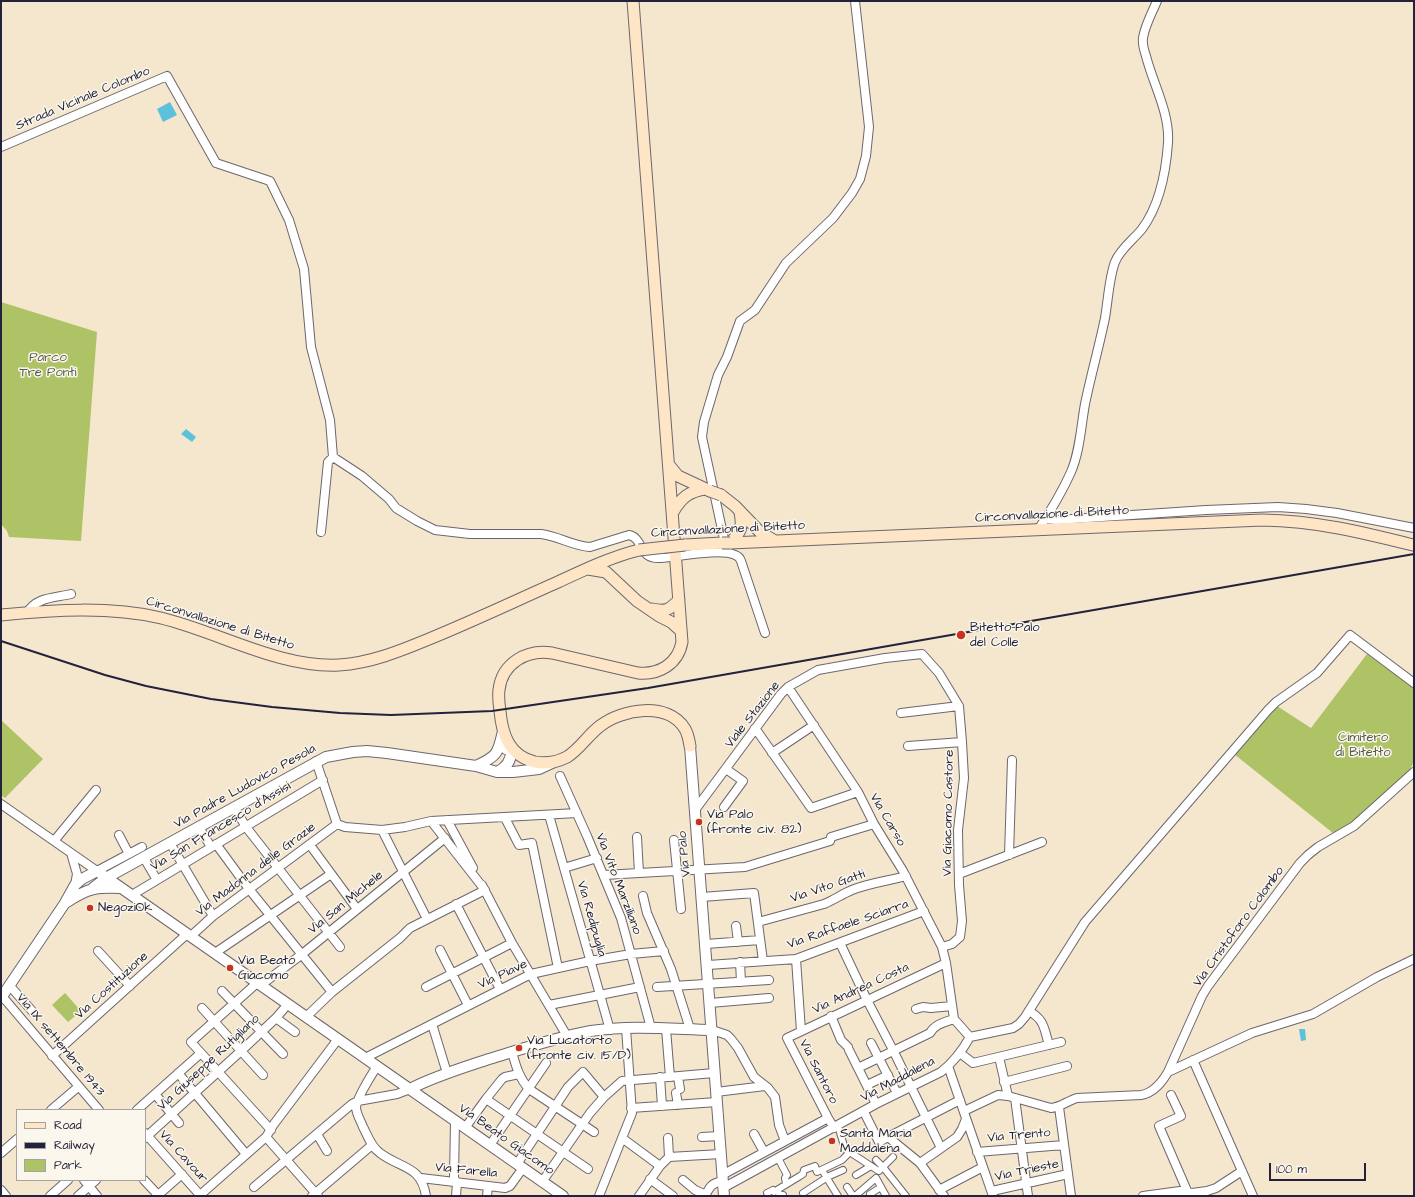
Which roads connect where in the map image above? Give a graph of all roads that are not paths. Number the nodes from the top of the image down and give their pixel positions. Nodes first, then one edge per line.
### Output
1 (633, 1) edge
2 (855, 1) edge
3 (1157, 1) edge
4 (1, 147) edge
5 (333, 458) junction
6 (674, 478) junction
7 (704, 490) junction
8 (673, 512) junction
9 (740, 512) junction
10 (1045, 519) junction
11 (1414, 528) edge
12 (1038, 530) junction
13 (321, 532) dead end
14 (775, 541) junction
15 (1413, 545) edge
16 (726, 547) junction
17 (624, 554) junction
18 (676, 556) junction
19 (587, 569) junction
20 (619, 583) junction
21 (71, 594) dead end
22 (679, 600) junction
23 (646, 608) junction
24 (664, 611) junction
25 (26, 613) junction
26 (1, 615) edge
27 (676, 620) junction
28 (765, 633) dead end
29 (1414, 683) edge
30 (788, 687) junction
31 (959, 706) junction
32 (900, 712) dead end
33 (814, 725) junction
34 (755, 728) junction
35 (503, 731) junction
36 (962, 742) junction
37 (690, 746) joint
38 (908, 746) dead end
39 (511, 748) junction
40 (772, 753) junction
41 (496, 754) junction
42 (1012, 760) dead end
43 (316, 761) junction
44 (553, 762) junction
45 (476, 766) junction
46 (726, 769) junction
47 (497, 772) junction
48 (1414, 772) edge
49 (560, 776) dead end
50 (322, 780) junction
51 (96, 790) dead end
52 (858, 792) junction
53 (1, 804) edge
54 (234, 807) junction
55 (724, 807) dead end
56 (695, 810) junction
57 (577, 813) junction
58 (549, 815) junction
59 (505, 818) junction
60 (447, 820) junction
61 (431, 821) junction
62 (337, 824) junction
63 (874, 824) junction
64 (198, 827) junction
65 (246, 827) junction
66 (382, 830) junction
67 (119, 835) dead end
68 (637, 837) dead end
69 (445, 838) junction
70 (674, 840) dead end
71 (54, 841) junction
72 (1042, 842) dead end
73 (170, 843) junction
74 (310, 845) junction
75 (214, 846) junction
76 (142, 847) dead end
77 (71, 853) junction
78 (129, 854) junction
79 (1009, 855) junction
80 (144, 858) junction
81 (597, 858) junction
82 (183, 865) junction
83 (278, 868) junction
84 (564, 868) junction
85 (700, 870) junction
86 (97, 871) junction
87 (678, 871) junction
88 (403, 872) junction
89 (639, 872) junction
90 (331, 874) junction
91 (959, 874) junction
92 (604, 875) junction
93 (906, 876) junction
94 (106, 878) junction
95 (157, 880) junction
96 (74, 885) junction
97 (93, 888) junction
98 (121, 888) junction
99 (249, 889) junction
100 (485, 890) junction
101 (132, 895) junction
102 (299, 896) junction
103 (643, 896) dead end
104 (702, 897) junction
105 (65, 903) junction
106 (456, 904) junction
107 (357, 909) junction
108 (681, 909) dead end
109 (924, 911) junction
110 (213, 916) junction
111 (270, 916) junction
112 (427, 919) junction
113 (758, 922) junction
114 (736, 926) dead end
115 (328, 933) junction
116 (189, 935) junction
117 (760, 940) junction
118 (738, 942) junction
119 (512, 943) junction
120 (840, 943) junction
121 (706, 944) junction
122 (340, 947) dead end
123 (942, 947) junction
124 (440, 950) dead end
125 (98, 951) dead end
126 (664, 951) junction
127 (215, 953) junction
128 (631, 954) junction
129 (301, 955) junction
130 (483, 958) junction
131 (796, 959) junction
132 (1414, 959) edge
133 (590, 961) junction
134 (763, 961) junction
135 (740, 962) junction
136 (946, 963) junction
137 (708, 965) junction
138 (558, 968) junction
139 (452, 974) junction
140 (531, 974) junction
141 (769, 980) dead end
142 (740, 982) junction
143 (259, 984) junction
144 (709, 984) junction
145 (9, 986) junction
146 (130, 986) junction
147 (677, 986) junction
148 (426, 987) dead end
149 (640, 987) junction
150 (656, 987) dead end
151 (500, 989) junction
152 (222, 991) dead end
153 (332, 992) junction
154 (600, 995) junction
155 (2, 997) edge
156 (769, 998) dead end
157 (867, 1000) junction
158 (710, 1002) junction
159 (235, 1003) junction
160 (288, 1004) junction
161 (549, 1004) junction
162 (468, 1005) junction
163 (952, 1006) junction
164 (202, 1008) dead end
165 (916, 1009) dead end
166 (1029, 1011) junction
167 (33, 1012) dead end
168 (831, 1016) junction
169 (306, 1017) junction
170 (276, 1018) junction
171 (954, 1019) junction
172 (214, 1021) junction
173 (432, 1024) junction
174 (626, 1028) junction
175 (651, 1028) junction
176 (666, 1029) junction
177 (690, 1029) junction
178 (610, 1030) junction
179 (712, 1030) junction
180 (262, 1031) junction
181 (801, 1031) junction
182 (294, 1032) dead end
183 (567, 1036) junction
184 (787, 1038) joint
185 (970, 1038) junction
186 (338, 1039) junction
187 (1061, 1042) dead end
188 (871, 1043) dead end
189 (1049, 1045) junction
190 (893, 1050) junction
191 (242, 1051) junction
192 (512, 1052) junction
193 (201, 1053) junction
194 (960, 1053) junction
195 (283, 1054) dead end
196 (52, 1056) junction
197 (879, 1057) junction
198 (999, 1057) junction
199 (364, 1058) junction
200 (1193, 1060) junction
201 (546, 1063) dead end
202 (376, 1066) junction
203 (948, 1066) junction
204 (1066, 1066) dead end
205 (858, 1068) junction
206 (218, 1072) junction
207 (1168, 1072) junction
208 (178, 1073) junction
209 (447, 1073) junction
210 (714, 1073) junction
211 (263, 1074) dead end
212 (519, 1074) junction
213 (888, 1075) junction
214 (674, 1077) junction
215 (660, 1078) junction
216 (630, 1080) junction
217 (1004, 1082) junction
218 (765, 1086) junction
219 (867, 1086) junction
220 (911, 1086) junction
221 (78, 1087) junction
222 (410, 1089) junction
223 (529, 1089) junction
224 (195, 1093) junction
225 (897, 1093) junction
226 (155, 1094) junction
227 (1171, 1095) dead end
228 (604, 1096) junction
229 (716, 1097) junction
230 (1011, 1097) junction
231 (486, 1098) junction
232 (960, 1100) junction
233 (358, 1101) junction
234 (876, 1104) junction
235 (678, 1105) junction
236 (556, 1106) junction
237 (662, 1106) junction
238 (1059, 1107) junction
239 (631, 1108) junction
240 (52, 1109) edge
241 (98, 1109) edge
242 (138, 1109) edge
243 (864, 1112) junction
244 (172, 1114) junction
245 (510, 1114) junction
246 (965, 1115) junction
247 (828, 1118) junction
248 (926, 1118) junction
249 (455, 1121) junction
250 (179, 1123) dead end
251 (582, 1124) junction
252 (836, 1127) junction
253 (465, 1128) junction
254 (594, 1132) dead end
255 (268, 1134) junction
256 (317, 1134) junction
257 (537, 1134) junction
258 (754, 1134) dead end
259 (146, 1135) edge
260 (719, 1136) junction
261 (702, 1137) dead end
262 (888, 1137) junction
263 (622, 1138) junction
264 (668, 1138) dead end
265 (16, 1140) edge
266 (785, 1141) junction
267 (1064, 1144) junction
268 (372, 1145) junction
269 (490, 1145) junction
270 (941, 1148) junction
271 (1021, 1148) junction
272 (327, 1151) dead end
273 (563, 1152) junction
274 (764, 1152) junction
275 (850, 1152) junction
276 (977, 1152) junction
277 (1, 1153) edge
278 (246, 1154) junction
279 (721, 1154) junction
280 (669, 1156) junction
281 (893, 1157) dead end
282 (778, 1158) junction
283 (286, 1160) junction
284 (876, 1160) dead end
285 (800, 1163) dead end
286 (920, 1163) junction
287 (520, 1166) junction
288 (660, 1166) junction
289 (871, 1166) junction
290 (982, 1167) junction
291 (588, 1168) dead end
292 (884, 1169) junction
293 (804, 1170) junction
294 (822, 1170) junction
295 (843, 1170) dead end
296 (1242, 1171) junction
297 (182, 1174) junction
298 (1068, 1174) junction
299 (856, 1175) dead end
300 (827, 1177) junction
301 (421, 1178) junction
302 (650, 1179) junction
303 (683, 1180) dead end
304 (67, 1181) edge
305 (145, 1181) edge
306 (457, 1182) junction
307 (542, 1182) junction
308 (86, 1183) edge
309 (786, 1184) junction
310 (1026, 1184) junction
311 (723, 1185) edge
312 (488, 1186) junction
313 (254, 1187) dead end
314 (847, 1187) dead end
315 (881, 1187) junction
316 (1, 1190) edge
317 (1188, 1192) junction
318 (776, 1193) edge
319 (941, 1193) edge
320 (767, 1194) dead end
321 (805, 1194) edge
322 (870, 1194) dead end
323 (992, 1194) edge
324 (200, 1195) edge
325 (315, 1195) edge
326 (559, 1195) edge
327 (706, 1195) edge
328 (6, 1196) edge
329 (50, 1196) edge
330 (78, 1196) edge
331 (97, 1196) edge
332 (158, 1196) edge
333 (426, 1196) edge
334 (456, 1196) edge
335 (487, 1196) edge
336 (599, 1196) edge
337 (639, 1196) edge
338 (673, 1196) edge
339 (784, 1196) edge
340 (838, 1196) edge
341 (854, 1196) edge
342 (886, 1196) edge
343 (906, 1196) edge
344 (1028, 1196) edge
345 (1071, 1196) edge
346 (1143, 1196) edge
347 (1253, 1196) edge

1 - 6 main road
2 - 16 street
3 - 10 street
4 - 5 street, Strada Vicinale Colombo
5 - 13 street
5 - 18 street
6 - 7 main road
6 - 8 main road
7 - 8 main road
7 - 9 main road, bridge
8 - 18 main road
9 - 14 main road
9 - 16 main road
10 - 11 street
10 - 12 street
12 - 14 main road, Circonvallazione di Bitetto
12 - 15 main road, Circonvallazione di Bitetto
14 - 16 main road, Circonvallazione di Bitetto
16 - 17 main road, Circonvallazione di Bitetto, bridge
16 - 18 street
16 - 28 street
17 - 19 main road, Circonvallazione di Bitetto
17 - 20 main road
18 - 22 main road
19 - 20 main road
19 - 25 main road, Circonvallazione di Bitetto
20 - 23 main road
21 - 25 street
22 - 24 main road
22 - 27 main road
23 - 24 main road
23 - 27 main road
24 - 27 main road
25 - 26 main road, Circonvallazione di Bitetto
27 - 35 main road
29 - 166 street
30 - 31 street, Viale Stazione
30 - 33 street
30 - 34 street, Viale Stazione
31 - 32 street
31 - 36 street, Via Giacomo Castore
33 - 40 street
33 - 52 street
34 - 40 street, Via Carso
34 - 46 street, Viale Stazione
35 - 39 main road
35 - 41 street
36 - 38 street
36 - 91 street, Via Giacomo Castore
37 - 44 main road, Via Palo
37 - 56 street, Via Palo
39 - 41 street
39 - 44 main road, Via Palo
39 - 47 street
40 - 52 street, Via Carso
41 - 45 street
42 - 79 street
43 - 45 street, Via Padre Ludovico Pesola
43 - 50 street
43 - 54 street, Via Padre Ludovico Pesola
44 - 47 street, Via Padre Ludovico Pesola
45 - 47 street, Via Padre Ludovico Pesola
46 - 55 street
46 - 56 street, Viale Stazione
48 - 207 street, Via Cristoforo Colombo
49 - 57 street, Via Vito Marziliano
50 - 62 street
50 - 65 street, Via San Francesco d'Assisi
51 - 71 street
52 - 63 street, Via Carso
53 - 71 street, Via Beato Giacomo
54 - 64 street, Via Padre Ludovico Pesola
54 - 65 street
56 - 85 street, Via Palo
57 - 58 street
57 - 81 street, Via Vito Marziliano
58 - 59 street
58 - 84 street, Via Redipuglia
59 - 60 street
59 - 138 street
60 - 61 street
60 - 100 street
61 - 66 street
61 - 69 street
62 - 66 street
62 - 74 street, Via Madonna delle Grazie
63 - 85 street
63 - 93 street, Via Carso
64 - 73 street, Via Padre Ludovico Pesola
64 - 75 street
65 - 75 street, Via San Francesco d'Assisi
65 - 83 street
66 - 88 street
67 - 78 street
68 - 89 street
69 - 88 street, Via San Michele
69 - 100 street
70 - 87 street
71 - 77 street, Via Beato Giacomo
72 - 79 street
73 - 80 street, Via Padre Ludovico Pesola
73 - 82 street
74 - 83 street, Via Madonna delle Grazie
74 - 90 street
75 - 82 street, Via San Francesco d'Assisi
75 - 99 street
76 - 78 street
77 - 86 street, Via Beato Giacomo
77 - 96 street
78 - 86 street
79 - 91 street
80 - 94 street, Via Padre Ludovico Pesola
80 - 95 street
81 - 84 street
81 - 92 street, Via Vito Marziliano
82 - 95 street, Via San Francesco d'Assisi
82 - 110 street
83 - 99 street, Via Madonna delle Grazie
83 - 102 street
84 - 133 street, Via Redipuglia
85 - 87 street
85 - 104 street, Via Palo
86 - 94 street, Via Beato Giacomo
86 - 96 street
87 - 89 street
87 - 108 street
88 - 107 street, Via San Michele
88 - 112 street
89 - 92 street
90 - 102 street
90 - 107 street
91 - 123 street, Via Giacomo Castore
92 - 128 street, Via Vito Marziliano
93 - 109 street, Via Carso
93 - 113 street, Via Vito Gatti
94 - 97 street, Via Padre Ludovico Pesola
94 - 98 street, Via Beato Giacomo
95 - 101 street, Via San Francesco d'Assisi
96 - 105 street
97 - 98 street
97 - 105 street
98 - 101 street, Via Beato Giacomo
99 - 110 street, Via Madonna delle Grazie
99 - 111 street
100 - 106 street
100 - 119 street
101 - 116 street, Via Beato Giacomo
102 - 111 street
102 - 115 street
103 - 126 street
104 - 113 street
104 - 121 street, Via Palo
105 - 145 street
106 - 112 street
106 - 130 street
107 - 115 street, Via San Michele
109 - 120 street, Via Raffaele Sciarra
109 - 123 street, Via Carso
110 - 116 street, Via Madonna delle Grazie
111 - 127 street
111 - 129 street
112 - 153 street
113 - 117 street
114 - 118 street
115 - 122 street
115 - 129 street, Via San Michele
116 - 127 street, Via Beato Giacomo
116 - 146 street, Via Costituzione
117 - 118 street
117 - 134 street
118 - 121 street
119 - 130 street
119 - 140 street
120 - 131 street, Via Raffaele Sciarra
120 - 157 street
121 - 137 street, Via Palo
123 - 136 street
124 - 139 street
125 - 146 street
126 - 128 street, Via Piave
126 - 147 street
127 - 143 street, Via Beato Giacomo
128 - 133 street, Via Piave
128 - 149 street, Via Vito Marziliano
129 - 143 street, Via San Michele
129 - 153 street
130 - 139 street
130 - 151 street
131 - 134 street, Via Raffaele Sciarra
131 - 181 street
132 - 200 street
133 - 138 street, Via Piave
133 - 154 street, Via Redipuglia
134 - 135 street, Via Raffaele Sciarra
135 - 137 street, Via Raffaele Sciarra
135 - 142 street
136 - 157 street, Via Andrea Costa
136 - 163 street
137 - 144 street, Via Palo
138 - 140 street, Via Piave
139 - 148 street
139 - 162 street
140 - 151 street, Via Piave
140 - 161 street
141 - 142 street
142 - 144 street
143 - 159 street, Via San Michele
143 - 160 street, Via Beato Giacomo
144 - 147 street
144 - 158 street, Via Palo
145 - 155 street
145 - 167 street
146 - 196 street, Via Costituzione
147 - 150 street
147 - 177 street
149 - 154 street
149 - 175 street, Via Vito Marziliano
151 - 162 street, Via Piave
152 - 159 street
153 - 169 street
154 - 161 street
154 - 178 street, Via Redipuglia
155 - 196 street, Via IX settembre 1943
156 - 158 street
157 - 168 street, Via Andrea Costa
157 - 190 street
158 - 179 street, Via Palo
159 - 172 street, Via San Michele
159 - 180 street
160 - 169 street, Via Beato Giacomo
160 - 170 street, Via Giuseppe Rutigliano
161 - 183 street
162 - 173 street, Via Piave
163 - 165 street
163 - 171 street
164 - 172 street
166 - 185 street
166 - 189 street
168 - 181 street, Via Andrea Costa
168 - 205 street
169 - 186 street, Via Beato Giacomo
170 - 180 street, Via Giuseppe Rutigliano
170 - 182 street
171 - 185 street
171 - 190 street
172 - 191 street
172 - 193 street, Via San Michele
173 - 199 street, Via Piave
173 - 209 street
174 - 175 street
174 - 178 street
174 - 216 street
175 - 176 street
176 - 177 street
176 - 214 street
177 - 179 street
178 - 183 street
179 - 210 street, Via Palo
179 - 218 street
180 - 191 street, Via Giuseppe Rutigliano
180 - 195 street
181 - 184 street, Via Andrea Costa
183 - 192 street
184 - 247 street, Via Santoro
185 - 194 street, Via Maddalena
186 - 199 street, Via Beato Giacomo
186 - 255 street
187 - 189 street
188 - 197 street
189 - 198 street
190 - 197 street
190 - 220 street
191 - 206 street, Via Giuseppe Rutigliano
191 - 211 street
192 - 209 street
192 - 212 street
193 - 206 street
193 - 208 street
194 - 198 street
194 - 203 street, Via Maddalena
196 - 221 street, Via IX settembre 1943
197 - 205 street
197 - 213 street
198 - 217 street
199 - 202 street, Via Beato Giacomo
200 - 207 street
200 - 296 street
201 - 223 street
202 - 222 street, Via Beato Giacomo
202 - 233 street
203 - 220 street, Via Maddalena
203 - 232 street
204 - 217 street
205 - 219 street
206 - 224 street, Via Giuseppe Rutigliano
206 - 255 street
207 - 238 street, Via Cristoforo Colombo
208 - 224 street
208 - 226 street
209 - 222 street
210 - 214 street
210 - 229 street, Via Palo
212 - 223 street
212 - 231 street
213 - 219 street
213 - 225 street
214 - 215 street
214 - 235 street
215 - 216 street
215 - 237 street
216 - 228 street
216 - 239 street
217 - 230 street
218 - 229 street
218 - 266 street
219 - 234 street
220 - 225 street, Via Maddalena
220 - 248 street
221 - 240 street
221 - 241 street, Via IX settembre 1943
222 - 233 street
222 - 249 street, Via Beato Giacomo
223 - 236 street
223 - 245 street
224 - 244 street, Via Giuseppe Rutigliano
224 - 278 street
225 - 234 street, Via Maddalena
226 - 242 street
226 - 244 street
227 - 317 street
228 - 236 street
228 - 251 street
229 - 235 street
229 - 260 street, Via Palo
230 - 238 street
230 - 246 street
230 - 271 street
231 - 245 street
231 - 253 street
232 - 246 street
232 - 248 street
233 - 256 street
233 - 268 street
234 - 243 street, Via Maddalena
235 - 237 street
236 - 251 street
236 - 257 street
237 - 239 street
238 - 267 street
239 - 263 street
243 - 252 street, Via Maddalena
243 - 262 street
244 - 250 street
244 - 259 street, Via Giuseppe Rutigliano
245 - 257 street
245 - 269 street
246 - 270 street
246 - 276 street
247 - 252 street
247 - 266 street
248 - 262 street
248 - 270 street
249 - 253 street, Via Beato Giacomo
249 - 306 street
251 - 254 street
251 - 273 street
252 - 275 street
252 - 282 street, Via Maddalena
253 - 269 street, Via Beato Giacomo
255 - 278 street
255 - 283 street
256 - 272 street
256 - 283 street
257 - 273 street
257 - 287 street
258 - 274 street
259 - 297 street, Via Cavour
260 - 261 street
260 - 279 street, Via Palo
262 - 286 street
263 - 288 street
263 - 336 street
264 - 280 street
265 - 277 street
266 - 274 street
267 - 271 street, Via Trento
267 - 298 street
268 - 301 street
268 - 325 street
269 - 287 street, Via Beato Giacomo
270 - 286 street
271 - 276 street, Via Trento
271 - 310 street
273 - 291 street
273 - 307 street
274 - 311 street
275 - 289 street
275 - 294 street
276 - 290 street
278 - 324 street
279 - 280 street
279 - 311 street, Via Palo
280 - 288 street
281 - 292 street
282 - 309 street
282 - 311 street, Via Maddalena
283 - 313 street
283 - 325 street
284 - 292 street
285 - 293 street
286 - 319 street
287 - 307 street, Via Beato Giacomo
287 - 312 street, Via Farella
288 - 302 street
289 - 292 street
289 - 299 street
290 - 319 street
290 - 323 street
292 - 343 street
293 - 294 street
293 - 309 street
294 - 300 street
295 - 300 street
296 - 317 street
296 - 347 street
297 - 324 street, Via Cavour
297 - 332 street
298 - 310 street, Via Trieste
298 - 345 street
300 - 321 street
300 - 340 street
301 - 306 street, Via Farella
301 - 333 street
302 - 337 street
302 - 338 street
303 - 327 street
304 - 329 street
305 - 332 street
306 - 312 street, Via Farella
306 - 334 street
307 - 326 street, Via Beato Giacomo
308 - 330 street
308 - 331 street
309 - 318 street
310 - 323 street, Via Trieste
310 - 344 street
311 - 327 street
312 - 335 street
314 - 341 street
315 - 322 street
315 - 341 street
315 - 342 street
316 - 328 street
317 - 346 street
318 - 320 street
318 - 339 street

